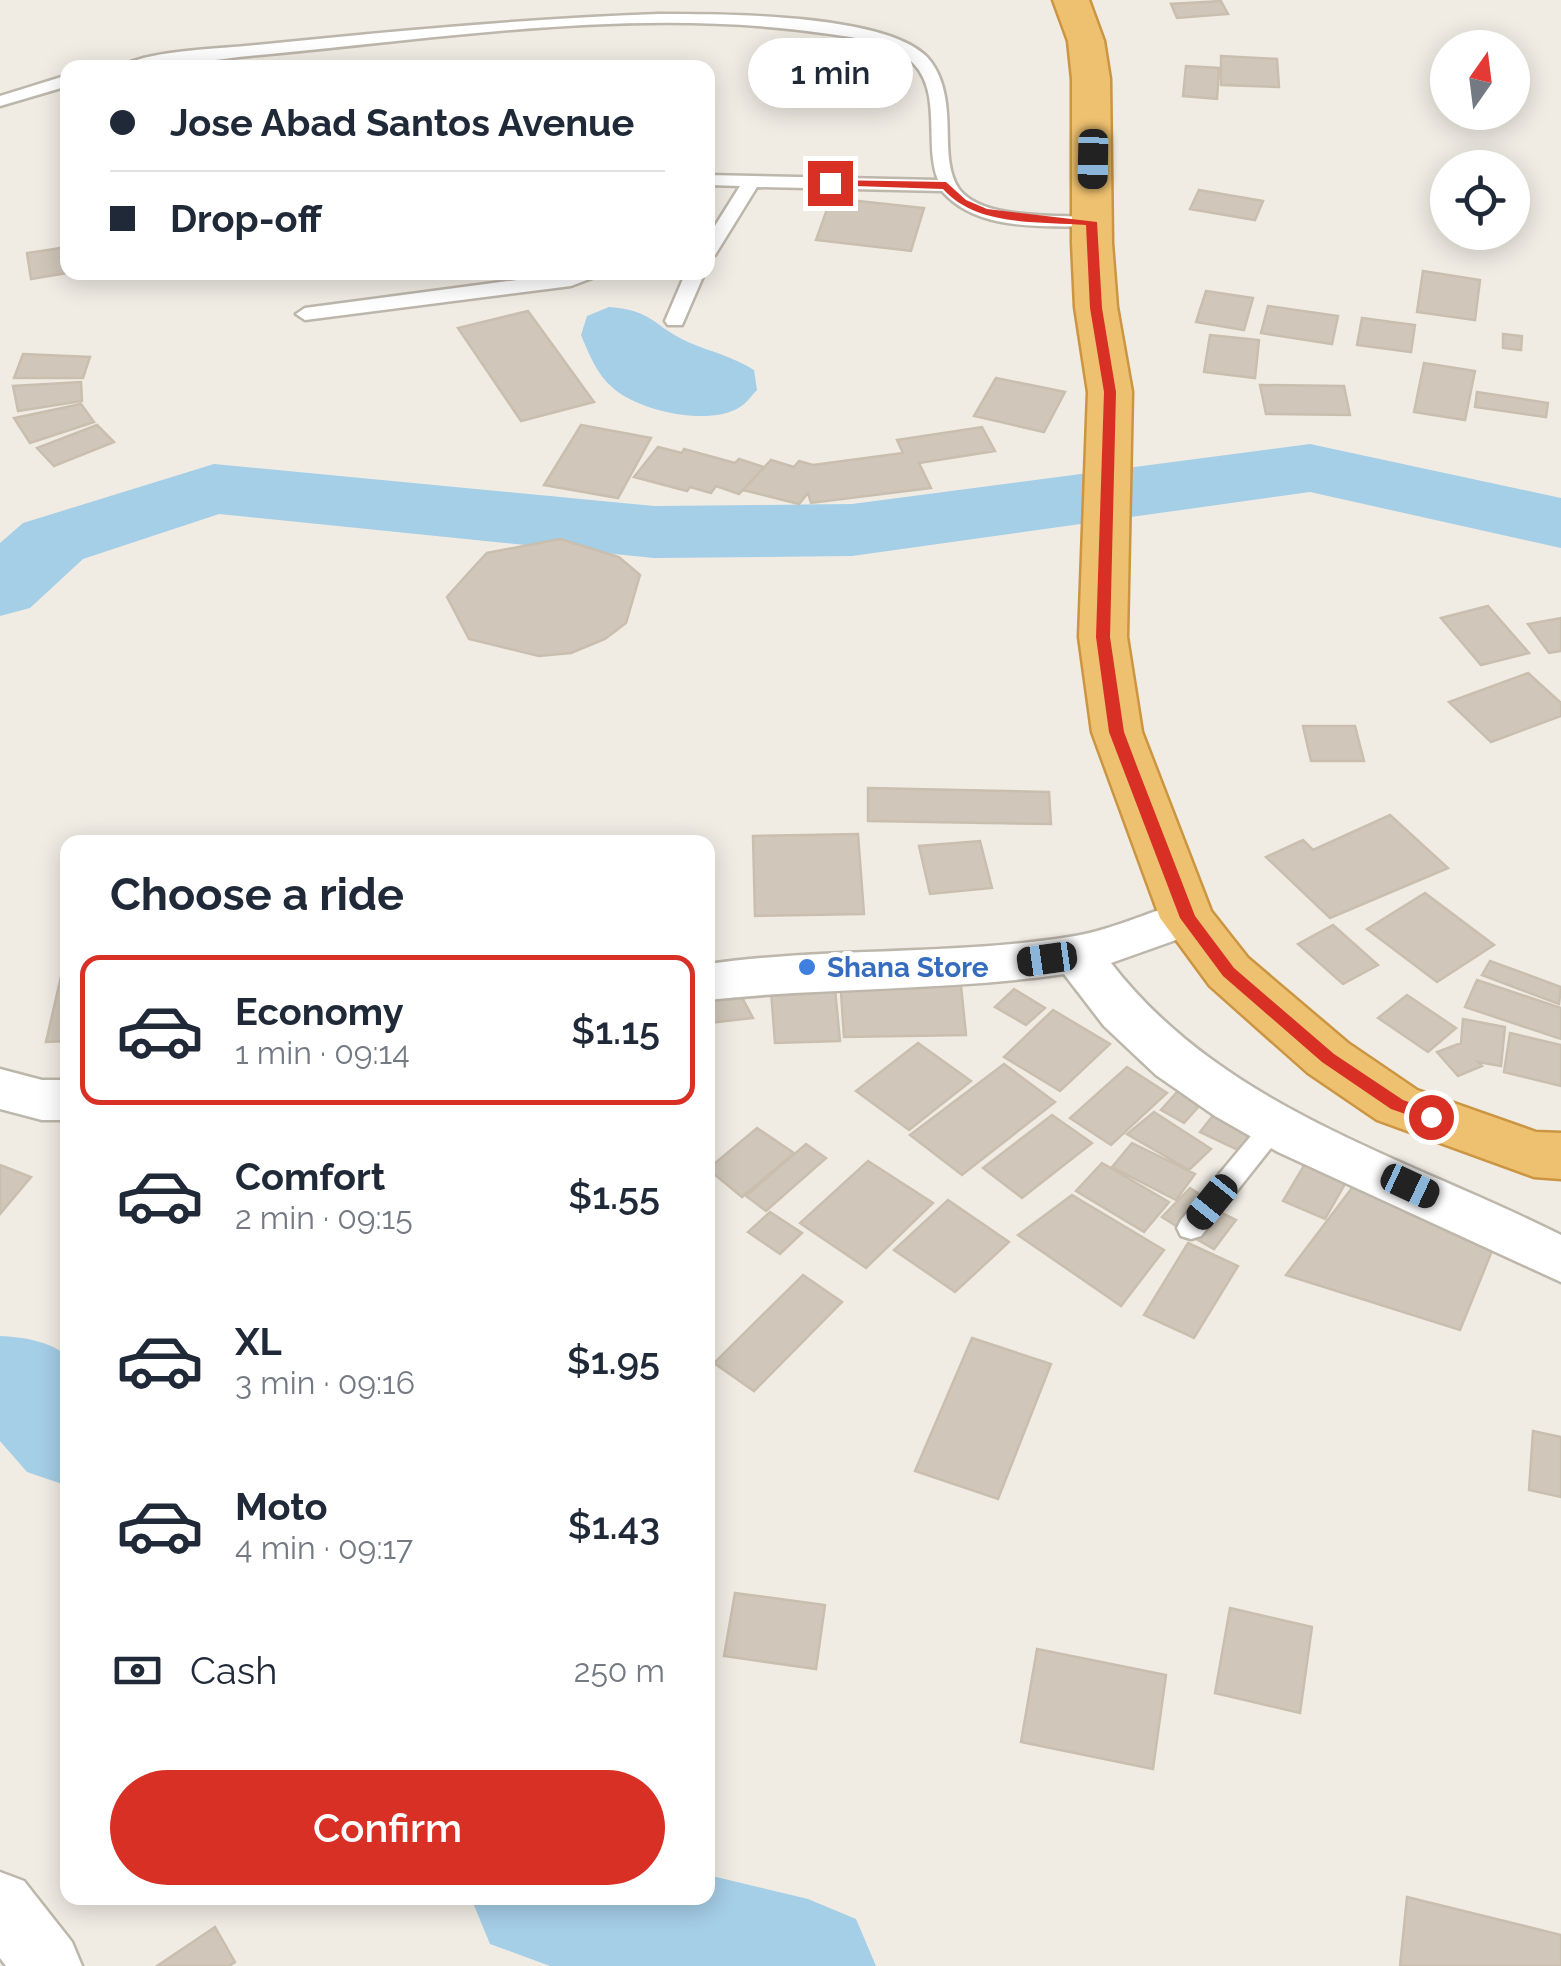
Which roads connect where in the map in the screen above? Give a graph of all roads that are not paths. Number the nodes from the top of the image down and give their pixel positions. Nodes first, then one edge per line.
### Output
1 (1071, 0) edge
2 (204, 60) edge
3 (60, 82) edge
4 (0, 101) edge
5 (715, 180) edge
6 (752, 181) junction
7 (946, 186) junction
8 (1091, 222) junction
9 (715, 240) edge
10 (571, 280) edge
11 (692, 280) edge
12 (305, 314) dead end
13 (675, 320) dead end
14 (1188, 918) junction
15 (1077, 955) junction
16 (715, 981) edge
17 (0, 1090) edge
18 (60, 1100) edge
19 (1274, 1126) junction
20 (1561, 1156) edge
21 (1191, 1228) dead end
22 (1561, 1260) edge
23 (0, 1904) edge
24 (48, 1966) edge

1 - 8 highway
2 - 7 lane
3 - 4 lane
5 - 6 lane
6 - 7 lane
6 - 9 lane
7 - 8 lane
8 - 14 highway
10 - 12 lane
11 - 13 lane
14 - 15 street
14 - 20 highway
15 - 16 street
15 - 19 street
17 - 18 street
19 - 21 lane
19 - 22 street
23 - 24 street

